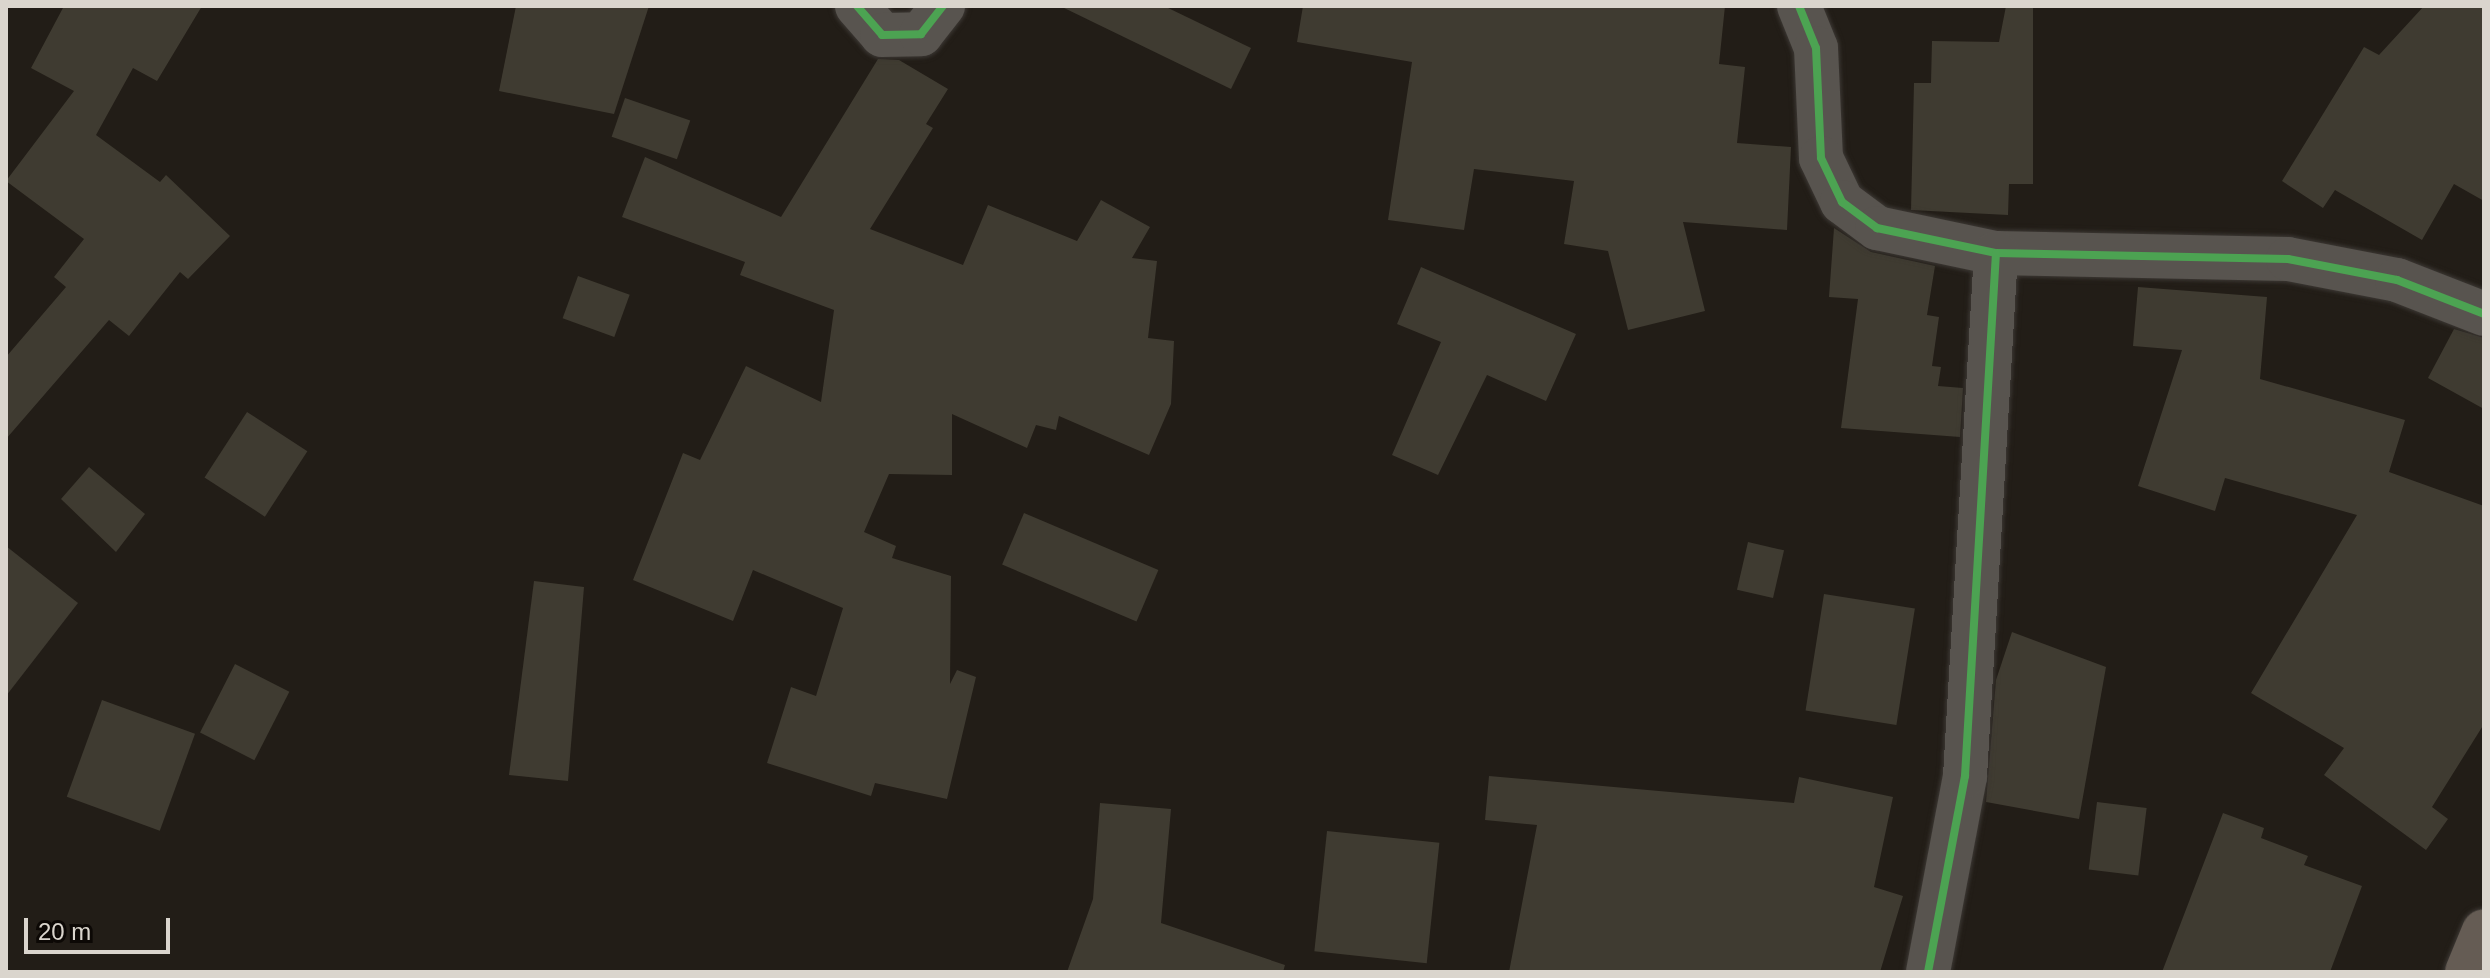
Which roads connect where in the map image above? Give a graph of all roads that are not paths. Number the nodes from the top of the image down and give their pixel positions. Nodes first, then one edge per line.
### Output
1 (857, 6) edge
2 (943, 6) edge
3 (1801, 6) edge
4 (1996, 253) junction
5 (2484, 314) edge
6 (2484, 931) edge
7 (1928, 972) edge
8 (2467, 972) edge

1 - 2 street
3 - 4 street
4 - 5 street
4 - 7 street
6 - 8 highway

